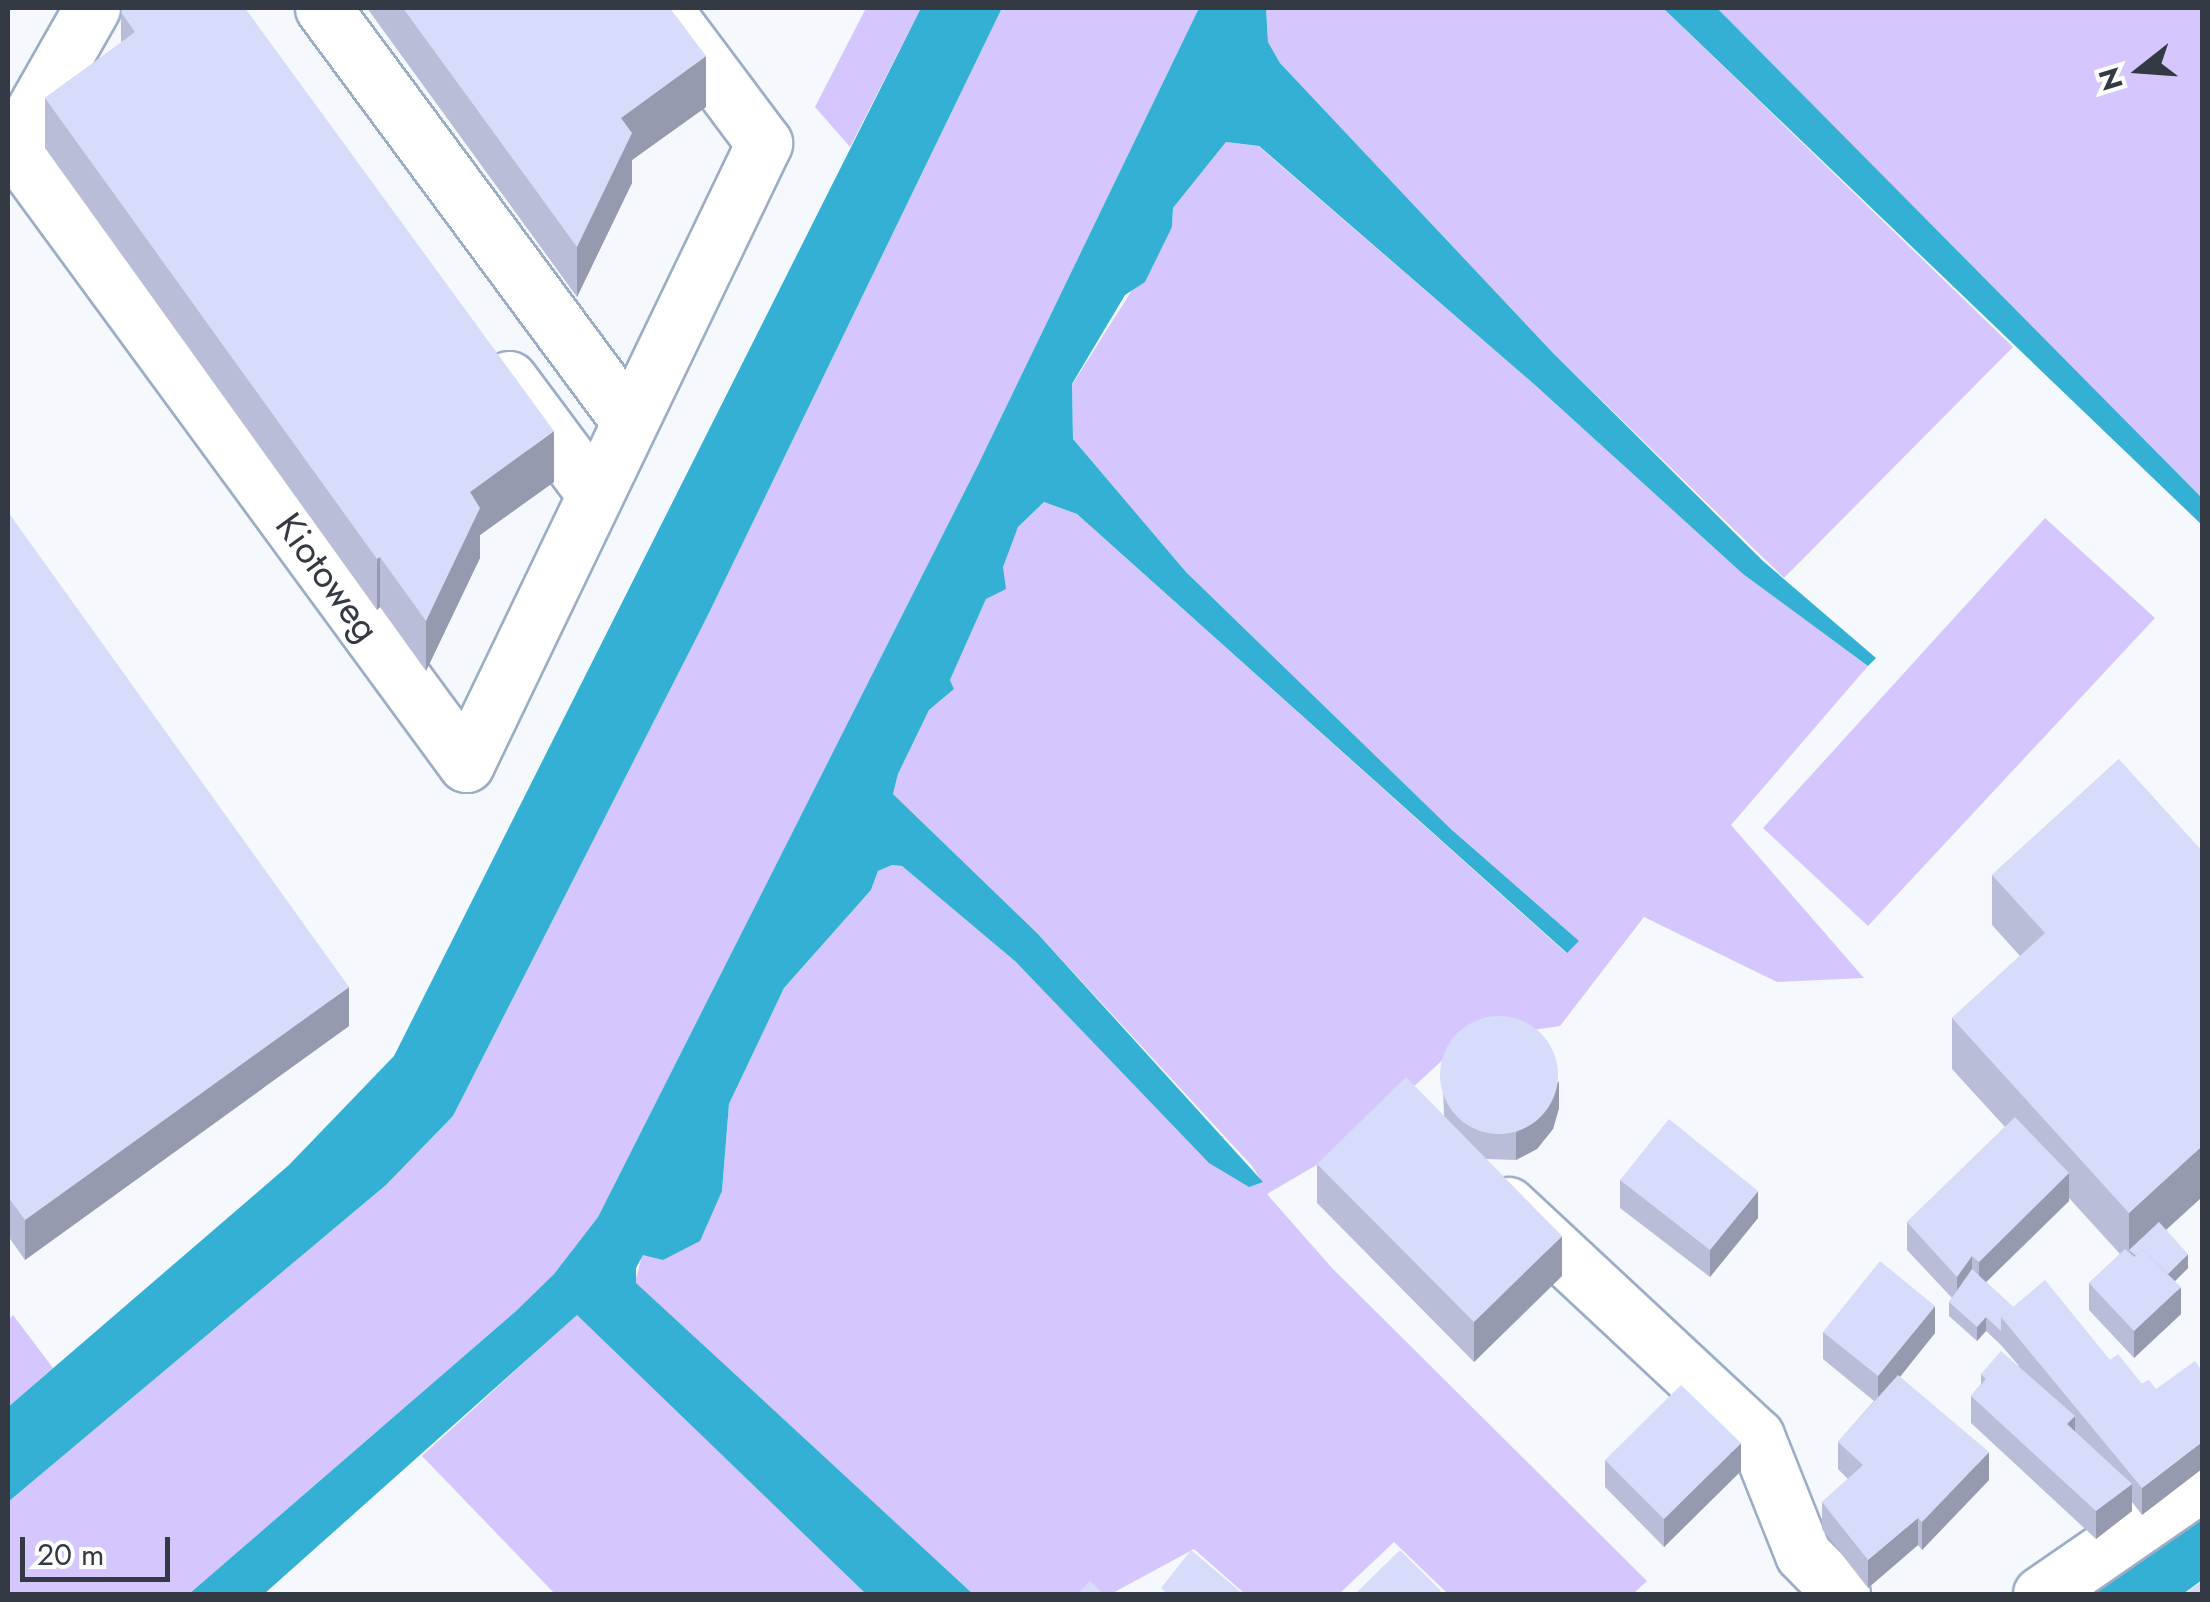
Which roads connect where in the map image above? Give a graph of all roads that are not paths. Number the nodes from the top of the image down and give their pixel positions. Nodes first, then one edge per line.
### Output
1 (92, 8) edge
2 (324, 8) edge
3 (663, 8) edge
4 (10, 144) edge
5 (476, 336) edge
6 (629, 421) junction
7 (594, 493) junction
8 (1479, 1177) edge
9 (2202, 1482) edge
10 (1842, 1594) edge
11 (2041, 1594) edge

1 - 4 street, Kiotoweg
2 - 6 street
3 - 6 street, Kiotoweg
4 - 7 street, Kiotoweg
5 - 7 street
6 - 7 street, Kiotoweg
8 - 10 street
9 - 11 street

